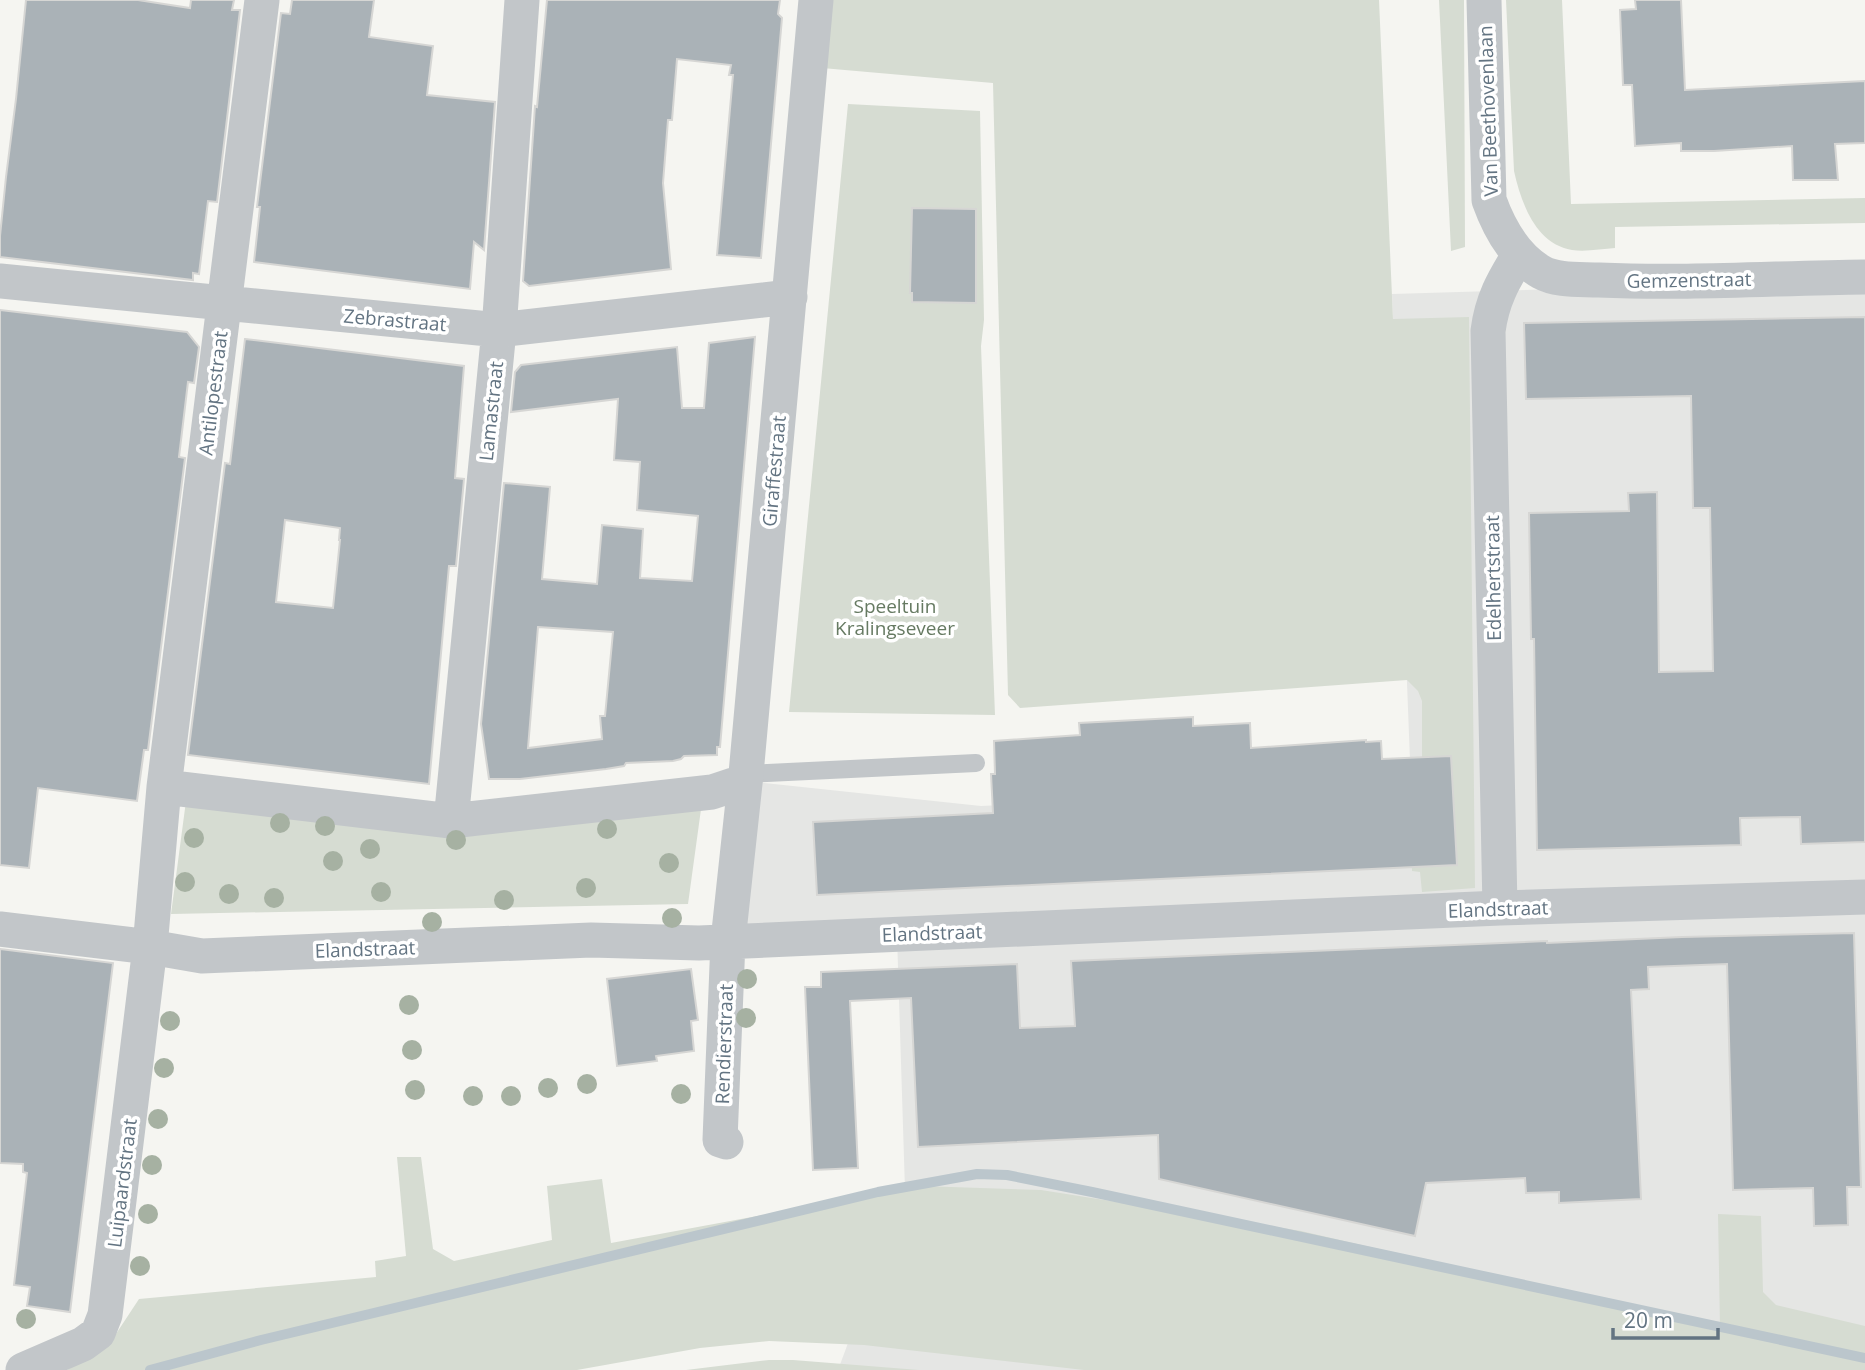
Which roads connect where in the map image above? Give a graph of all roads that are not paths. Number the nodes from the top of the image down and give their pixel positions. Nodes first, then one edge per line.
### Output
1 (262, 0) edge
2 (522, 0) edge
3 (816, 0) edge
4 (1484, 0) edge
5 (1519, 255) junction
6 (1865, 277) edge
7 (0, 281) edge
8 (790, 297) junction
9 (224, 304) junction
10 (499, 330) junction
11 (976, 763) dead end
12 (746, 778) junction
13 (164, 787) junction
14 (451, 821) junction
15 (1865, 897) edge
16 (1500, 908) junction
17 (0, 929) edge
18 (728, 942) junction
19 (150, 947) junction
20 (726, 1142) dead end
21 (23, 1370) edge

1 - 9 street, Antilopestraat
2 - 10 street, Lamastraat
3 - 8 street, Giraffestraat
4 - 5 street, Van Beethovenlaan
5 - 6 street, Gemzenstraat
5 - 16 street, Edelhertstraat
7 - 9 street, Zebrastraat
8 - 10 street, Zebrastraat
8 - 12 street, Giraffestraat
9 - 10 street, Zebrastraat
9 - 13 street, Antilopestraat
10 - 14 street, Lamastraat
11 - 12 lane
12 - 14 street
12 - 18 street, Giraffestraat
13 - 14 street
13 - 19 street, Antilopestraat
15 - 16 street, Elandstraat
16 - 18 street, Elandstraat
17 - 19 street, Elandstraat
18 - 19 street, Elandstraat
18 - 20 street, Rendierstraat
19 - 21 street, Luipaardstraat

